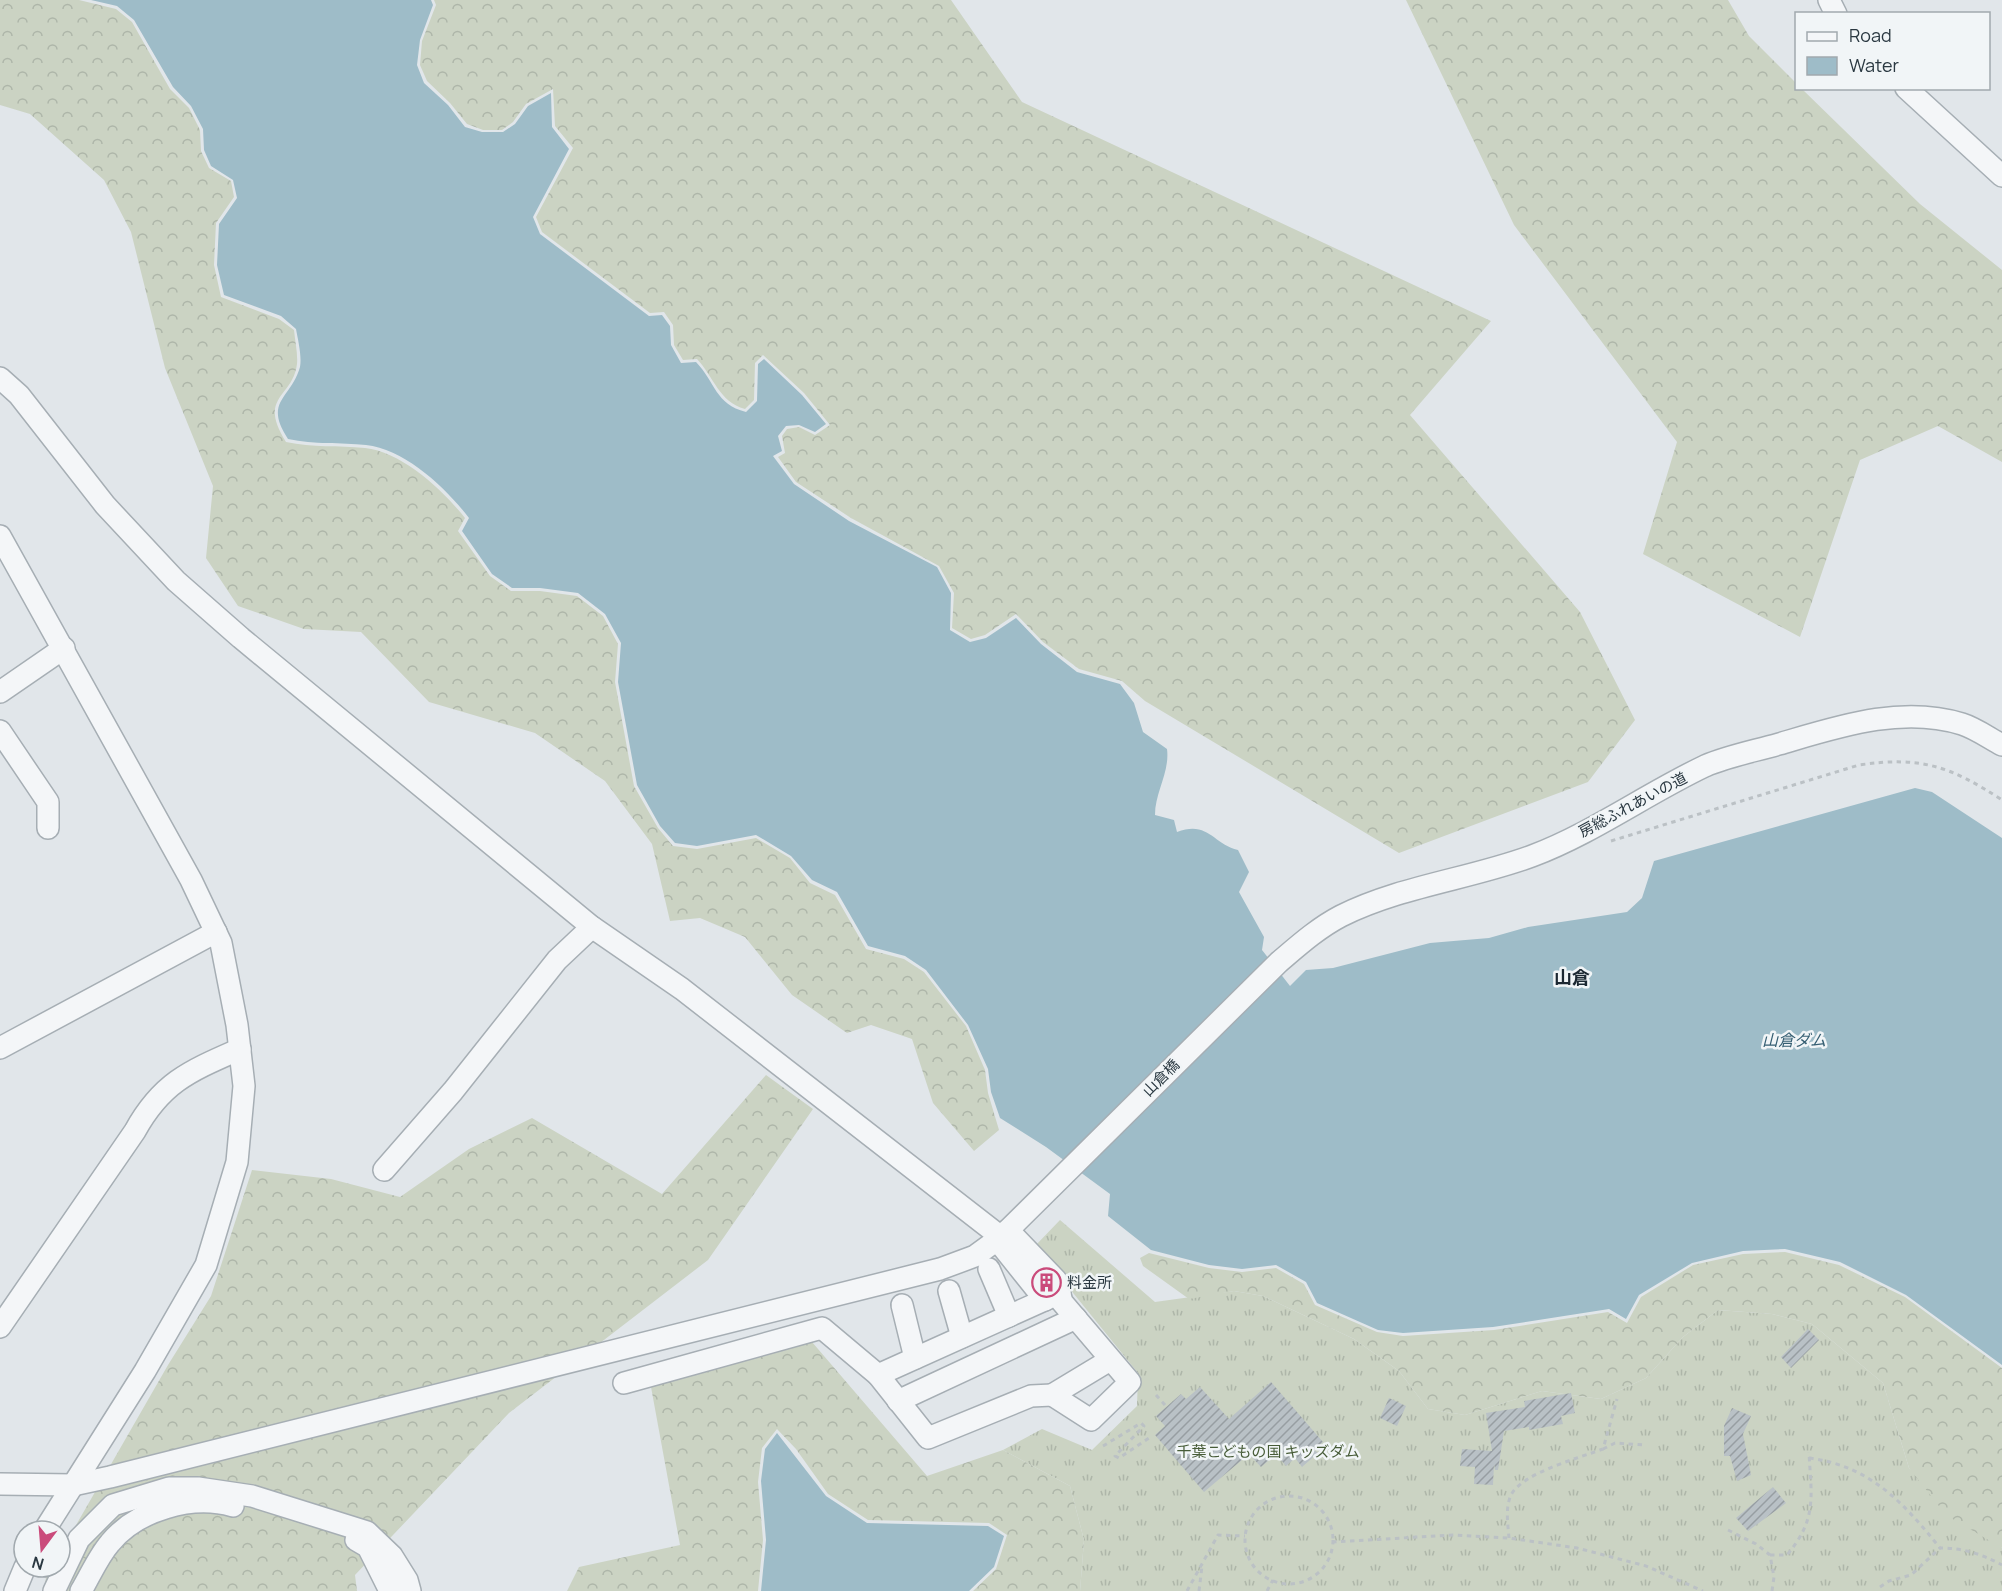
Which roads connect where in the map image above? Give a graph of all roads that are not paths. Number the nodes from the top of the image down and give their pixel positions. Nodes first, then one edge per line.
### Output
1 (1908, 90) edge
2 (2002, 176) edge
3 (0, 378) edge
4 (0, 536) edge
5 (64, 648) junction
6 (0, 692) edge
7 (0, 731) edge
8 (2002, 745) edge
9 (48, 828) dead end
10 (592, 927) junction
11 (216, 932) junction
12 (1279, 962) joint
13 (0, 1048) edge
14 (240, 1049) junction
15 (384, 1170) dead end
16 (1002, 1235) junction
17 (989, 1269) dead end
18 (949, 1291) dead end
19 (1055, 1298) junction
20 (902, 1305) dead end
21 (1009, 1316) junction
22 (1076, 1318) junction
23 (0, 1327) edge
24 (962, 1337) junction
25 (915, 1358) junction
26 (1110, 1360) junction
27 (878, 1375) junction
28 (624, 1383) dead end
29 (1052, 1395) junction
30 (898, 1401) junction
31 (0, 1484) edge
32 (73, 1485) junction
33 (52, 1519) edge
34 (54, 1591) edge
35 (81, 1591) edge
36 (390, 1591) edge
37 (410, 1591) edge

1 - 2 street
3 - 10 street
4 - 5 street
5 - 6 street
5 - 11 street
7 - 9 street
8 - 12 street, 房総ふれあいの道
10 - 15 street
10 - 16 street
11 - 13 street
11 - 14 street
12 - 16 street, 山倉橋
14 - 23 street
14 - 32 street
16 - 19 street
16 - 32 street, 山倉橋
17 - 21 street
18 - 24 street
19 - 21 street
19 - 22 street
20 - 25 street
21 - 24 street
22 - 26 street
22 - 30 street
24 - 25 street
25 - 27 street
26 - 29 street
26 - 29 street
27 - 28 street
27 - 30 street
29 - 30 street
31 - 32 street, 山倉橋
32 - 33 street
34 - 37 street
35 - 36 street

